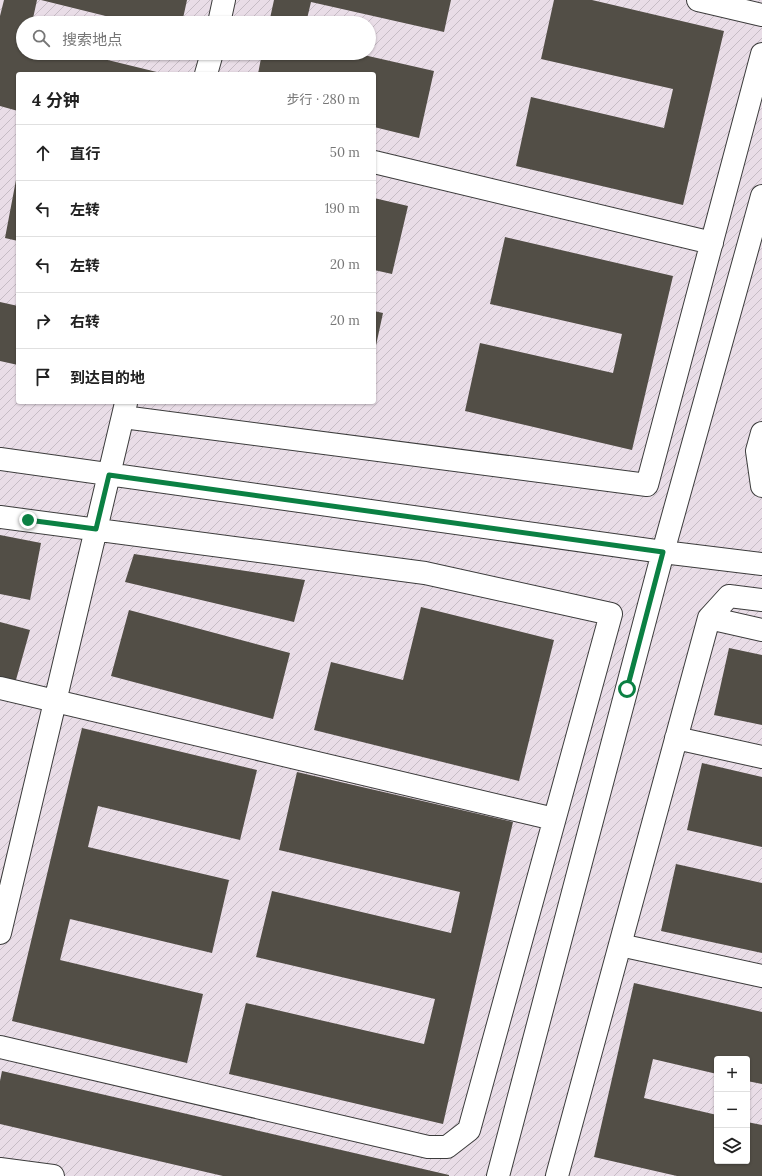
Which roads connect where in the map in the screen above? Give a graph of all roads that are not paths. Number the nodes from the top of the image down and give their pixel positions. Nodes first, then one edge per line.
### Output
1 (224, 0) edge
2 (698, 0) edge
3 (762, 15) edge
4 (221, 16) edge
5 (762, 54) edge
6 (210, 60) edge
7 (207, 72) edge
8 (376, 162) edge
9 (762, 196) edge
10 (712, 243) junction
11 (125, 409) edge
12 (762, 433) edge
13 (0, 459) edge
14 (109, 475) junction
15 (762, 486) edge
16 (0, 517) edge
17 (96, 529) junction
18 (663, 552) junction
19 (762, 564) edge
20 (762, 600) edge
21 (709, 618) junction
22 (762, 630) edge
23 (0, 688) edge
24 (55, 702) junction
25 (676, 738) junction
26 (762, 757) edge
27 (554, 819) junction
28 (0, 933) edge
29 (620, 945) junction
30 (762, 976) edge
31 (0, 1047) edge
32 (0, 1169) edge
33 (53, 1176) edge
34 (498, 1176) edge
35 (557, 1176) edge

1 - 4 street
2 - 3 street
5 - 10 street
6 - 7 street
8 - 10 street
9 - 18 street
10 - 11 street
11 - 14 street
12 - 15 street
13 - 14 street
14 - 17 street
14 - 18 street
16 - 17 street
17 - 24 street
17 - 27 street
18 - 19 street
18 - 34 street
20 - 21 street
21 - 22 street
21 - 25 street
23 - 24 street
24 - 27 street
24 - 28 street
25 - 26 street
25 - 29 street
27 - 31 street
29 - 30 street
29 - 35 street
32 - 33 street

